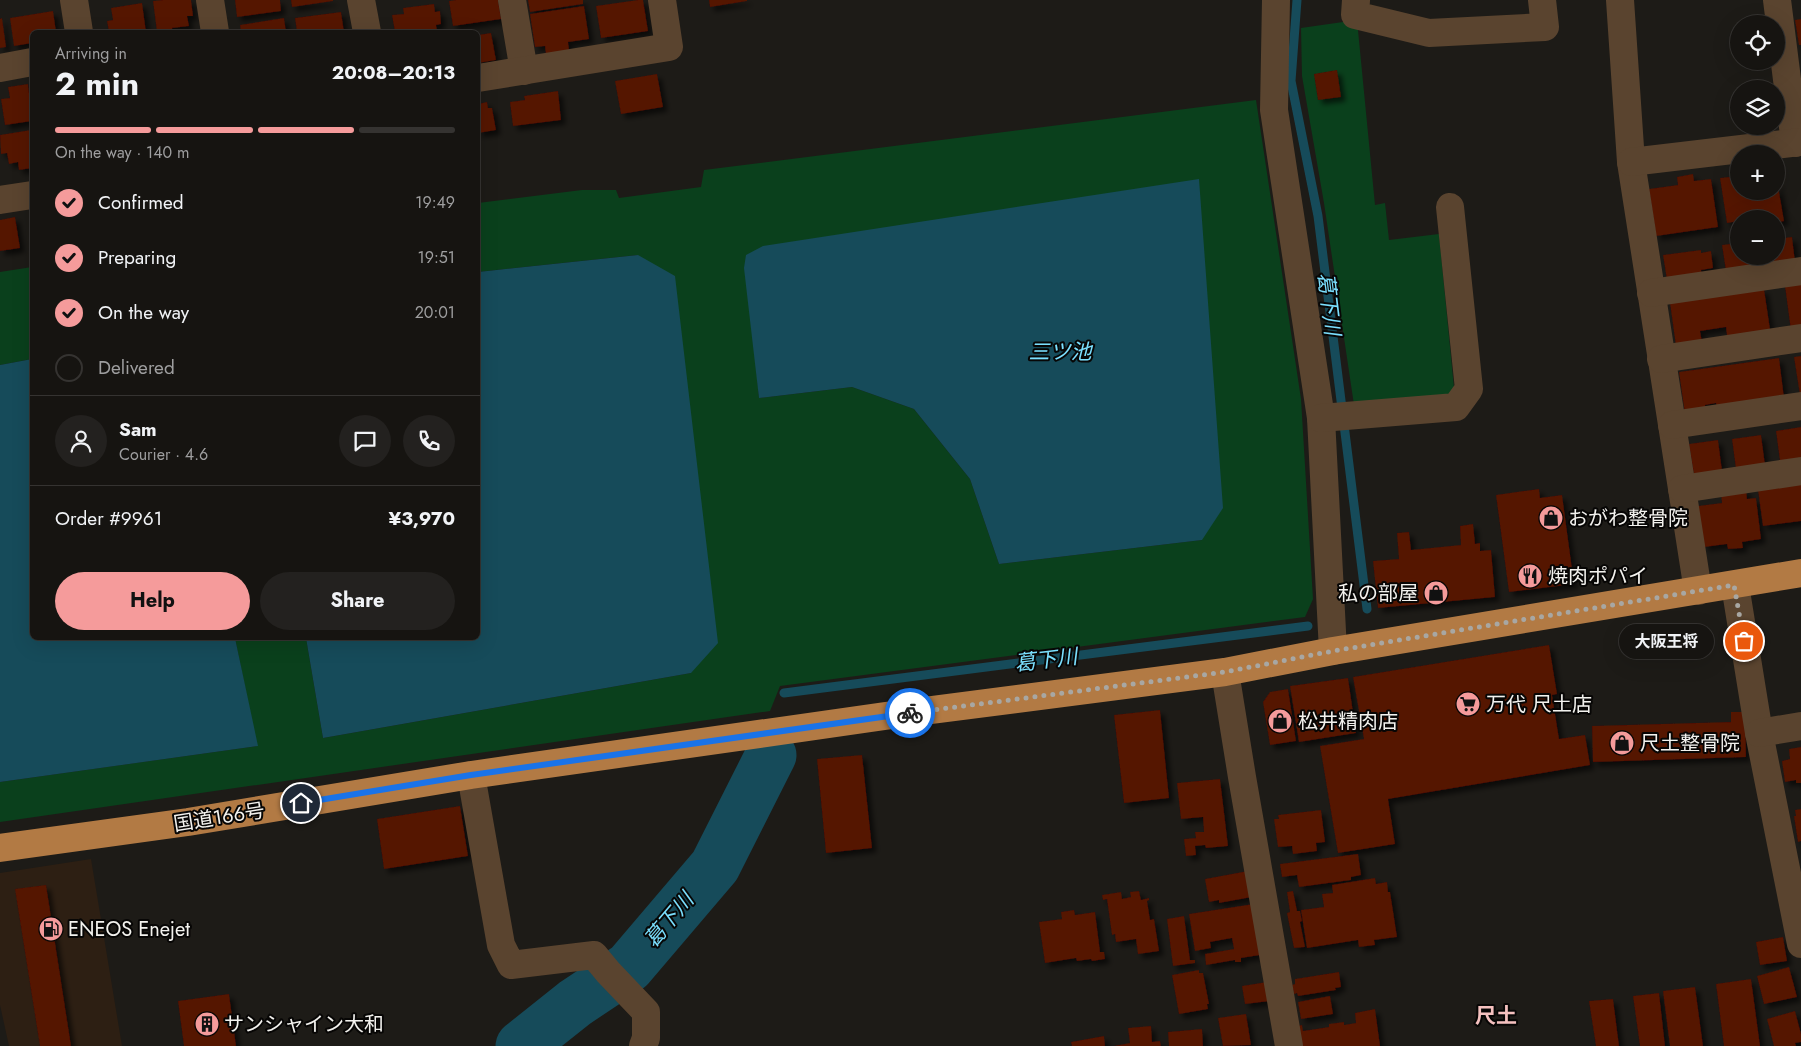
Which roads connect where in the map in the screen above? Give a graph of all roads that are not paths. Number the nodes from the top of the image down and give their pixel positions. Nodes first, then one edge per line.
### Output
1 (74, 0) edge
2 (210, 0) edge
3 (361, 0) edge
4 (512, 0) edge
5 (662, 0) edge
6 (1276, 0) edge
7 (1356, 0) edge
8 (1542, 0) edge
9 (1620, 0) edge
10 (1782, 0) edge
11 (79, 30) edge
12 (215, 30) edge
13 (367, 30) edge
14 (30, 62) edge
15 (0, 68) edge
16 (524, 71) junction
17 (1794, 74) edge
18 (480, 78) edge
19 (1798, 143) edge
20 (1631, 162) junction
21 (30, 195) edge
22 (0, 200) edge
23 (1450, 208) dead end
24 (1801, 271) edge
25 (1652, 293) junction
26 (1801, 338) edge
27 (1662, 359) junction
28 (1801, 406) edge
29 (1321, 418) junction
30 (1672, 425) junction
31 (1801, 471) edge
32 (1682, 489) junction
33 (1801, 573) edge
34 (1734, 585) junction
35 (1698, 591) junction
36 (1333, 651) junction
37 (1225, 672) junction
38 (1801, 726) edge
39 (1759, 734) junction
40 (471, 775) junction
41 (0, 848) edge
42 (1794, 871) edge
43 (1801, 944) edge
44 (643, 1046) edge
45 (1289, 1046) edge

1 - 11 street
2 - 12 street
3 - 13 street
4 - 16 street
5 - 16 street
6 - 29 street
7 - 8 street
9 - 20 street
10 - 17 street
14 - 15 street
16 - 18 street
17 - 19 street
19 - 20 street
20 - 25 street
21 - 22 street
23 - 29 street
24 - 25 street
25 - 27 street
26 - 27 street
27 - 30 street
28 - 30 street
29 - 36 street
30 - 32 street
31 - 32 street
32 - 35 street
33 - 34 highway, 国道166号
34 - 35 highway, 国道166号
34 - 39 street
35 - 36 highway, 国道166号
36 - 37 highway, 国道166号
37 - 40 highway, 国道166号
37 - 45 street
38 - 39 street
39 - 42 street
40 - 41 highway, 国道166号
40 - 44 street
42 - 43 street

